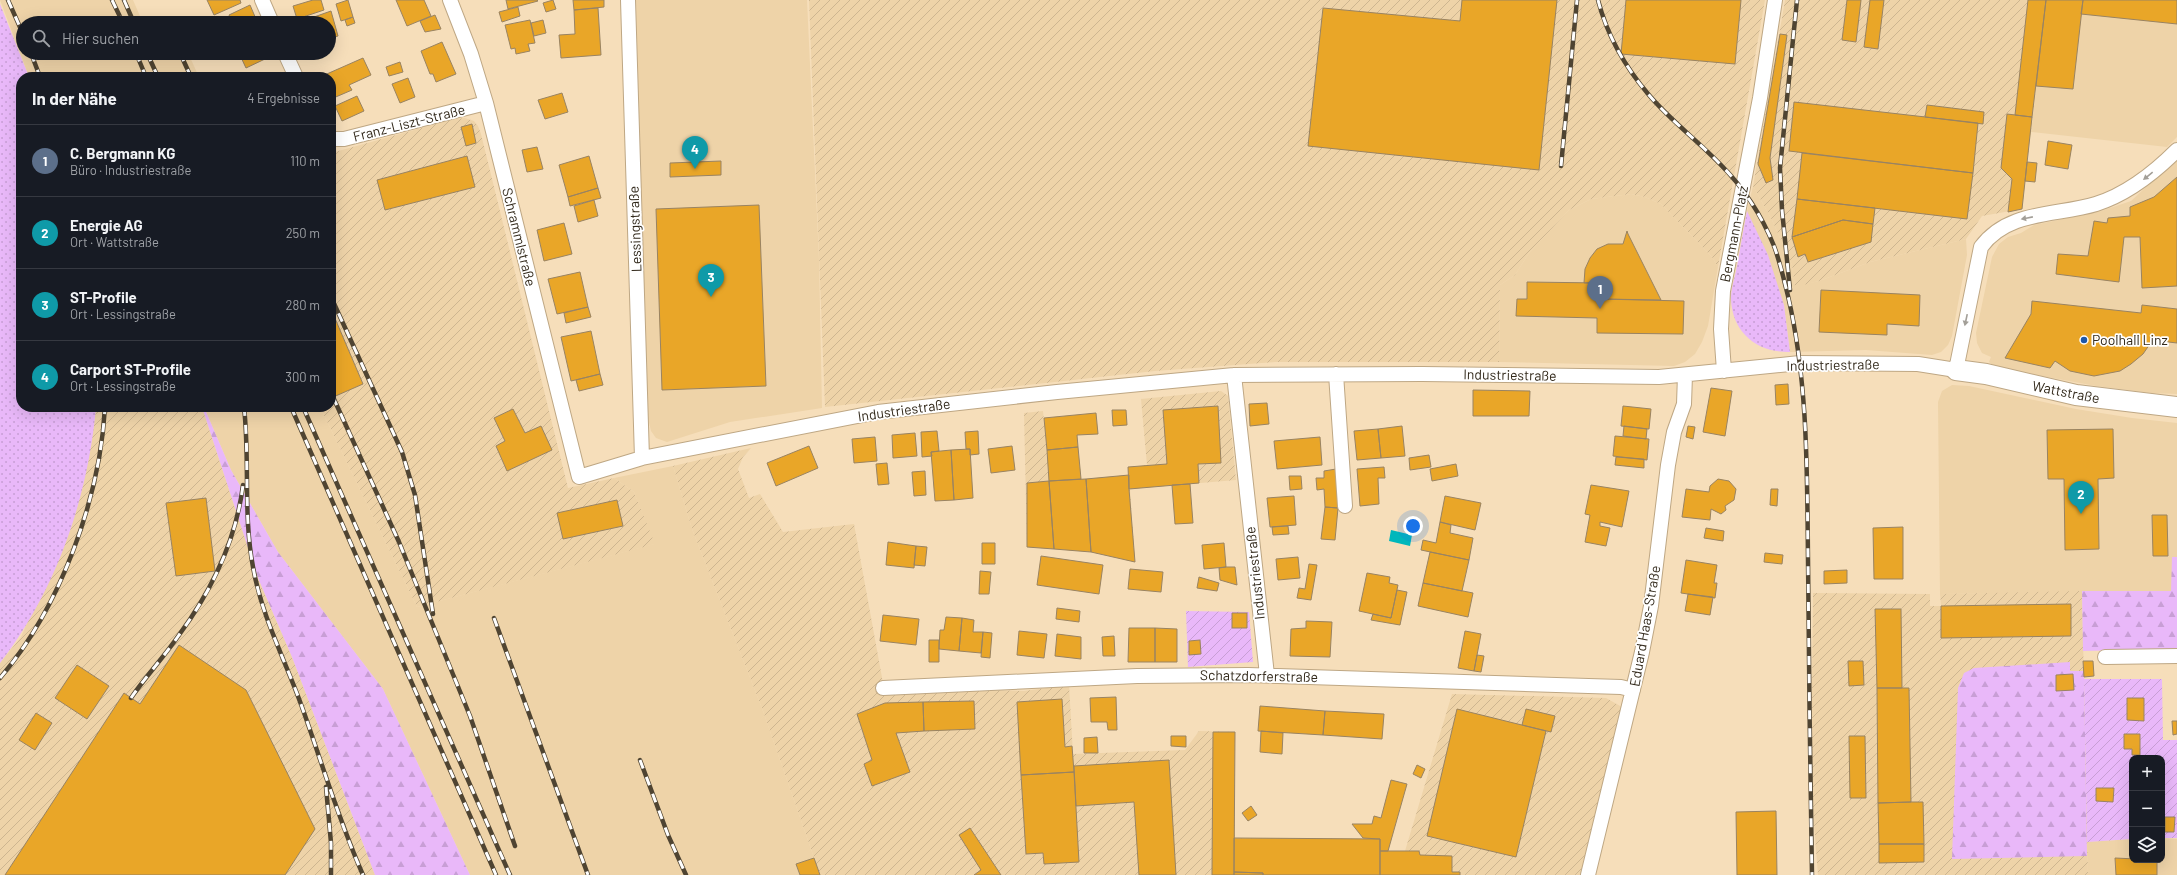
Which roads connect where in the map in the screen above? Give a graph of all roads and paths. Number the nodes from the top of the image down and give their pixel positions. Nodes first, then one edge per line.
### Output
1 (262, 0) edge
2 (450, 0) edge
3 (628, 0) edge
4 (1776, 0) edge
5 (269, 16) edge
6 (288, 60) edge
7 (294, 72) edge
8 (486, 103) junction
9 (336, 139) edge
10 (2177, 150) edge
11 (1956, 370) junction
12 (1724, 371) junction
13 (1336, 374) junction
14 (1685, 374) junction
15 (1234, 375) junction
16 (2177, 408) edge
17 (642, 458) junction
18 (579, 477) joint
19 (1345, 506) dead end
20 (2177, 656) edge
21 (2105, 657) dead end
22 (1267, 675) junction
23 (883, 688) dead end
24 (1634, 690) junction
25 (1588, 875) edge

1 - 5 street
2 - 8 street, Schrammlstraße
3 - 17 street, Lessingstraße
4 - 12 street, Bergmann-Platz
6 - 7 street
8 - 9 street, Franz-Liszt-Straße
8 - 18 street, Schrammlstraße
10 -> 11 street
11 - 12 street, Industriestraße
11 - 16 street, Wattstraße
12 - 14 street, Industriestraße
13 - 14 street, Industriestraße
13 - 15 street, Industriestraße
13 - 19 street
14 - 24 street, Eduard Haas-Straße
15 - 17 street, Industriestraße
15 - 22 street, Industriestraße
17 - 18 street, Industriestraße
20 - 21 street
22 - 23 street, Schatzdorferstraße
22 - 24 street, Schatzdorferstraße
24 - 25 street, Eduard Haas-Straße

